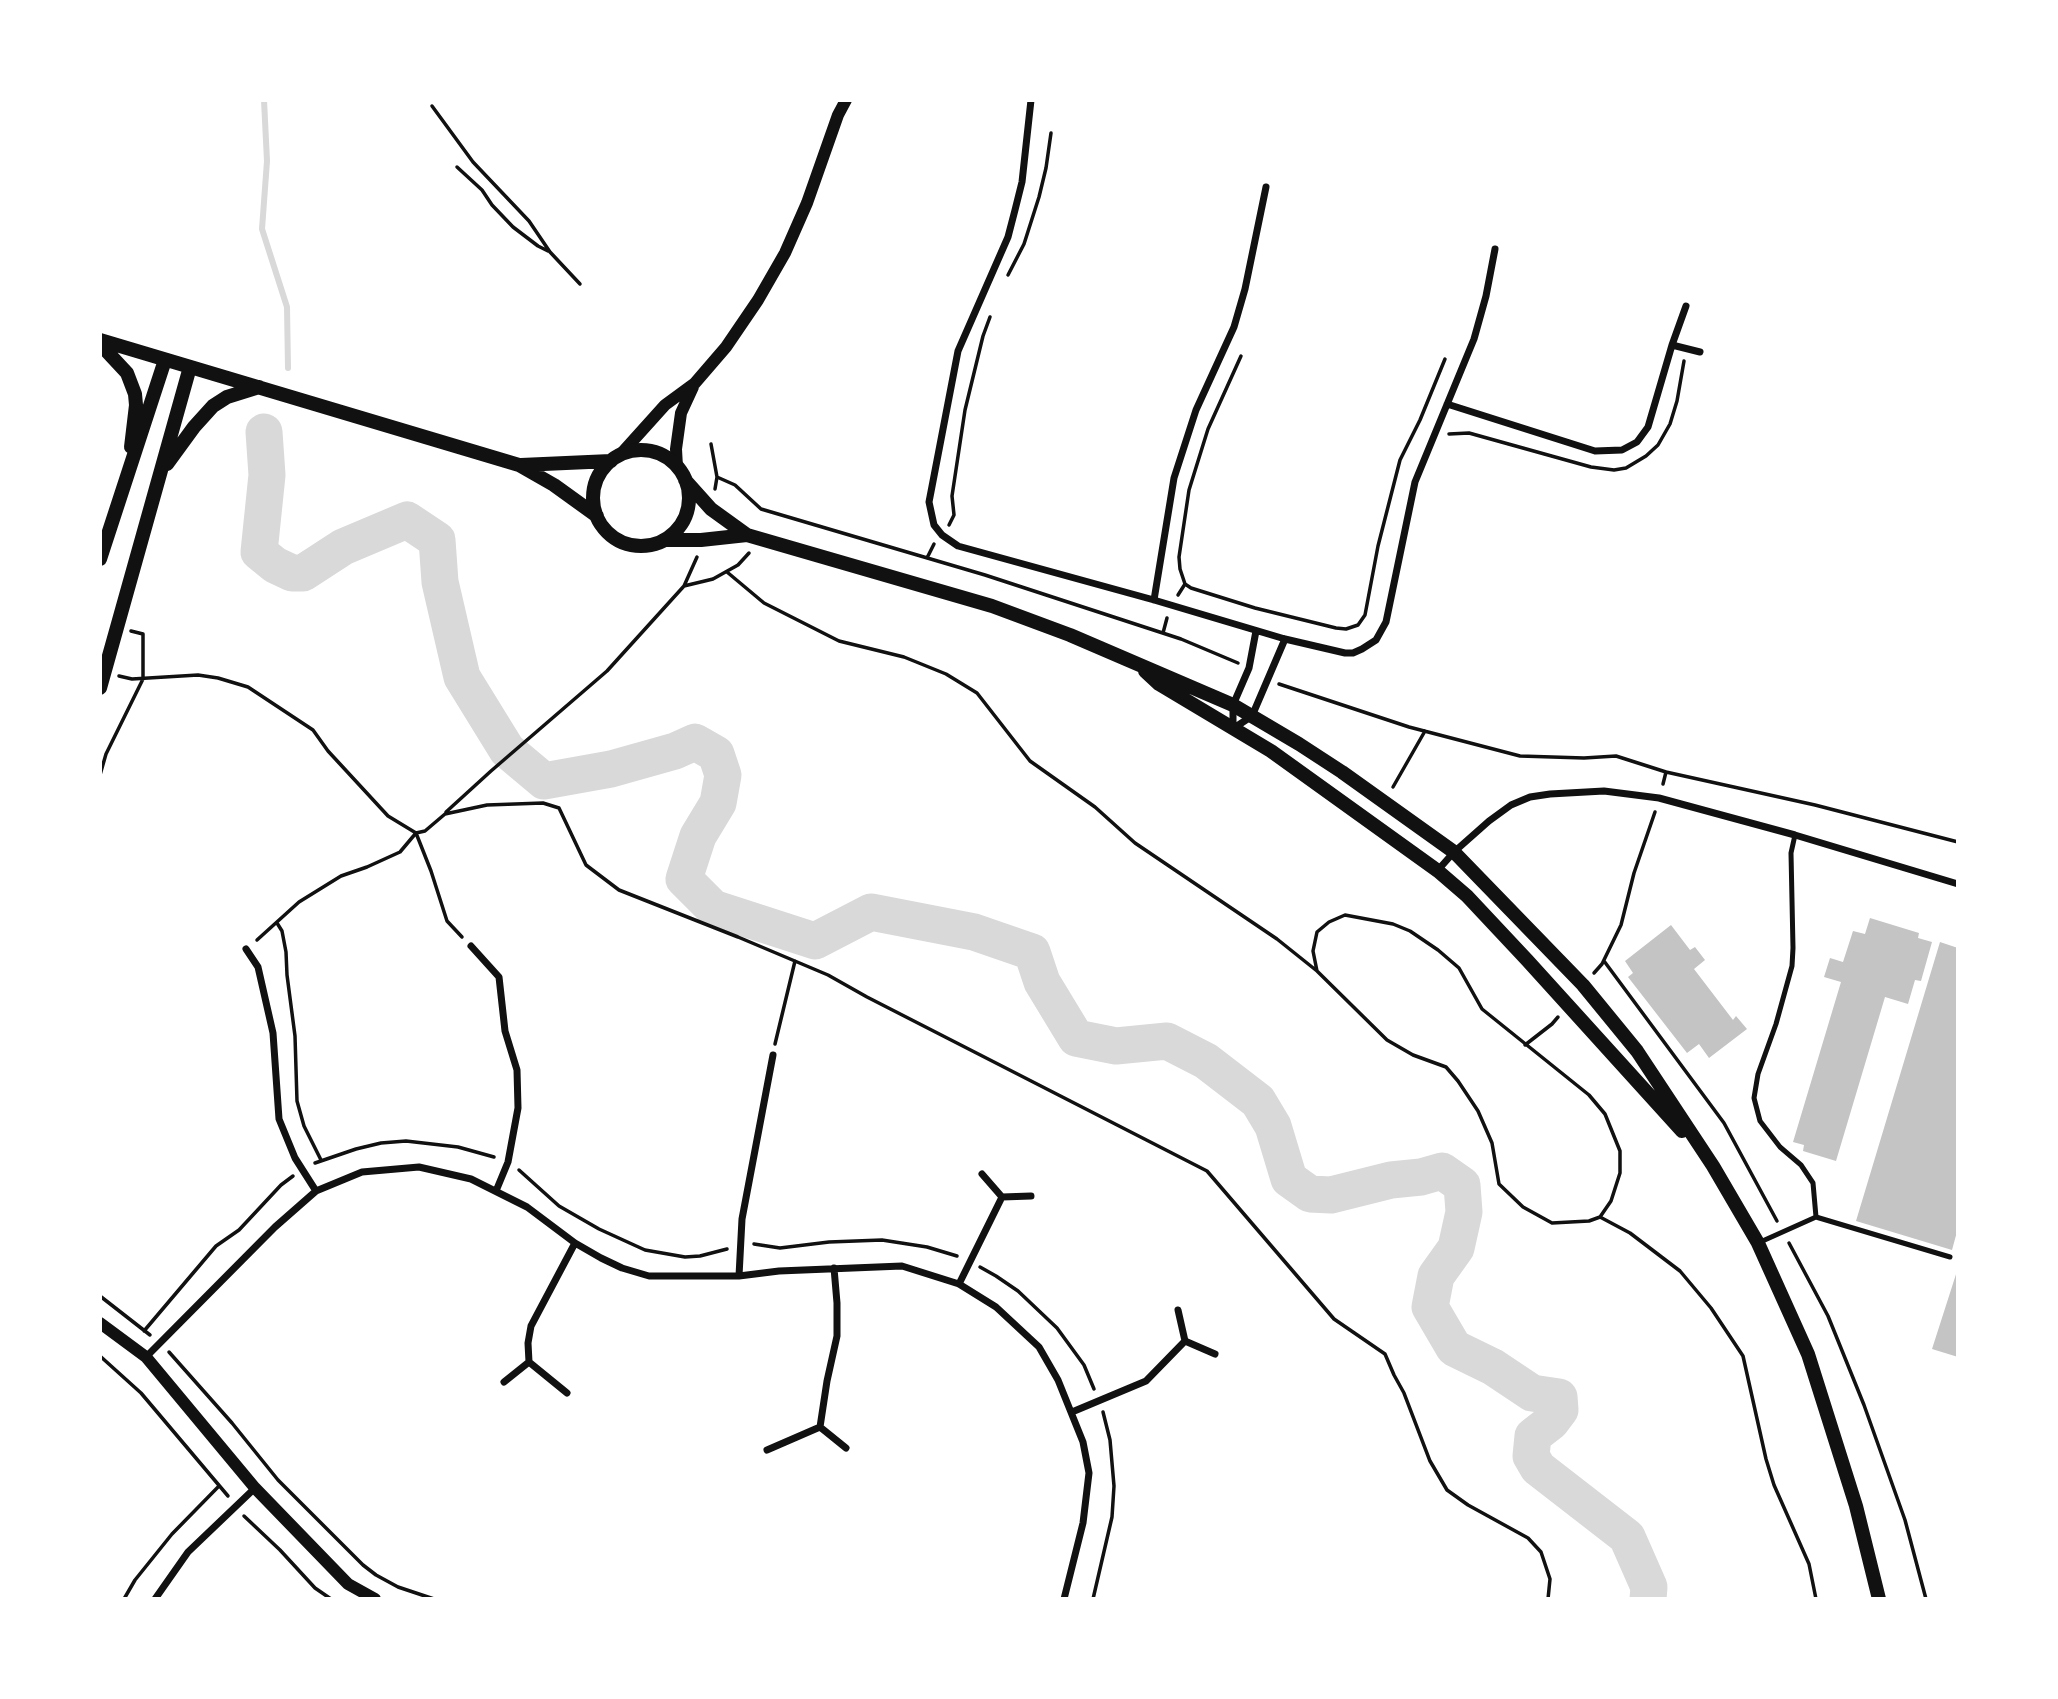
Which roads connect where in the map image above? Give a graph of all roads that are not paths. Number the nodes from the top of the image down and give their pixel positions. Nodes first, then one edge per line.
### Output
1 (840, 100) edge
2 (846, 100) edge
3 (1031, 100) edge
4 (838, 115) junction
5 (1266, 187) dead end
6 (1495, 248) dead end
7 (1686, 306) dead end
8 (100, 342) edge
9 (1672, 345) junction
10 (1700, 352) dead end
11 (165, 360) junction
12 (190, 367) junction
13 (695, 383) junction
14 (260, 387) junction
15 (1447, 404) junction
16 (615, 458) junction
17 (519, 465) junction
18 (129, 466) junction
19 (677, 467) junction
20 (160, 474) junction
21 (685, 480) junction
22 (597, 516) junction
23 (750, 536) junction
24 (665, 540) junction
25 (100, 559) edge
26 (1154, 600) junction
27 (1256, 631) junction
28 (1285, 639) junction
29 (1134, 662) junction
30 (100, 688) edge
31 (1233, 705) junction
32 (1251, 716) junction
33 (1233, 729) junction
34 (1795, 835) junction
35 (1454, 852) junction
36 (1437, 871) junction
37 (1958, 884) edge
38 (471, 946) road end
39 (246, 948) road end
40 (773, 1055) road end
41 (1713, 1166) junction
42 (982, 1174) dead end
43 (316, 1191) junction
44 (496, 1191) junction
45 (1031, 1196) dead end
46 (1002, 1197) junction
47 (1816, 1217) junction
48 (575, 1243) junction
49 (1758, 1243) junction
50 (1950, 1256) dead end
51 (834, 1268) junction
52 (739, 1276) junction
53 (959, 1284) junction
54 (1178, 1310) dead end
55 (100, 1323) edge
56 (1185, 1341) junction
57 (1215, 1354) dead end
58 (146, 1357) junction
59 (529, 1362) junction
60 (504, 1382) dead end
61 (567, 1393) dead end
62 (1072, 1412) junction
63 (820, 1426) junction
64 (846, 1448) dead end
65 (766, 1450) dead end
66 (255, 1488) junction
67 (155, 1599) edge
68 (374, 1599) edge
69 (1064, 1599) edge
70 (1879, 1599) edge

1 - 4 street
2 - 4 street
3 - 26 street
4 - 13 street
5 - 26 street
6 - 15 street
7 - 9 street
8 - 11 main road
8 - 18 main road
9 - 10 street
9 - 15 street
11 - 12 main road
11 - 18 main road
12 - 14 main road
12 - 20 main road
13 - 16 street
13 - 19 street
14 - 17 main road
14 - 20 main road
15 - 28 street
16 - 17 main road
16 - 19 main road
16 - 22 main road
17 - 22 main road
18 - 25 main road
19 - 21 main road
20 - 30 main road
21 - 23 main road
21 - 24 main road
22 - 24 main road
23 - 24 main road
23 - 29 main road
26 - 27 street
27 - 28 street
27 - 31 street
28 - 32 street
29 - 31 main road
29 - 33 main road
31 - 32 main road
31 - 33 street
32 - 33 street
32 - 35 main road
33 - 36 main road
34 - 35 street
34 - 37 street
34 - 47 lane
35 - 36 street
35 - 41 main road
36 - 41 main road
38 - 44 street
39 - 43 street
40 - 52 street
41 - 49 main road
42 - 46 street
43 - 44 street
43 - 58 street
44 - 48 street
45 - 46 street
46 - 53 street
47 - 49 lane
47 - 50 lane
48 - 52 street
48 - 59 street
49 - 70 main road
51 - 52 street
51 - 53 street
51 - 63 street
53 - 62 street
54 - 56 street
55 - 58 street
56 - 57 street
56 - 62 street
58 - 66 street
59 - 60 street
59 - 61 street
62 - 69 street
63 - 64 street
63 - 65 street
66 - 67 street
66 - 68 street

